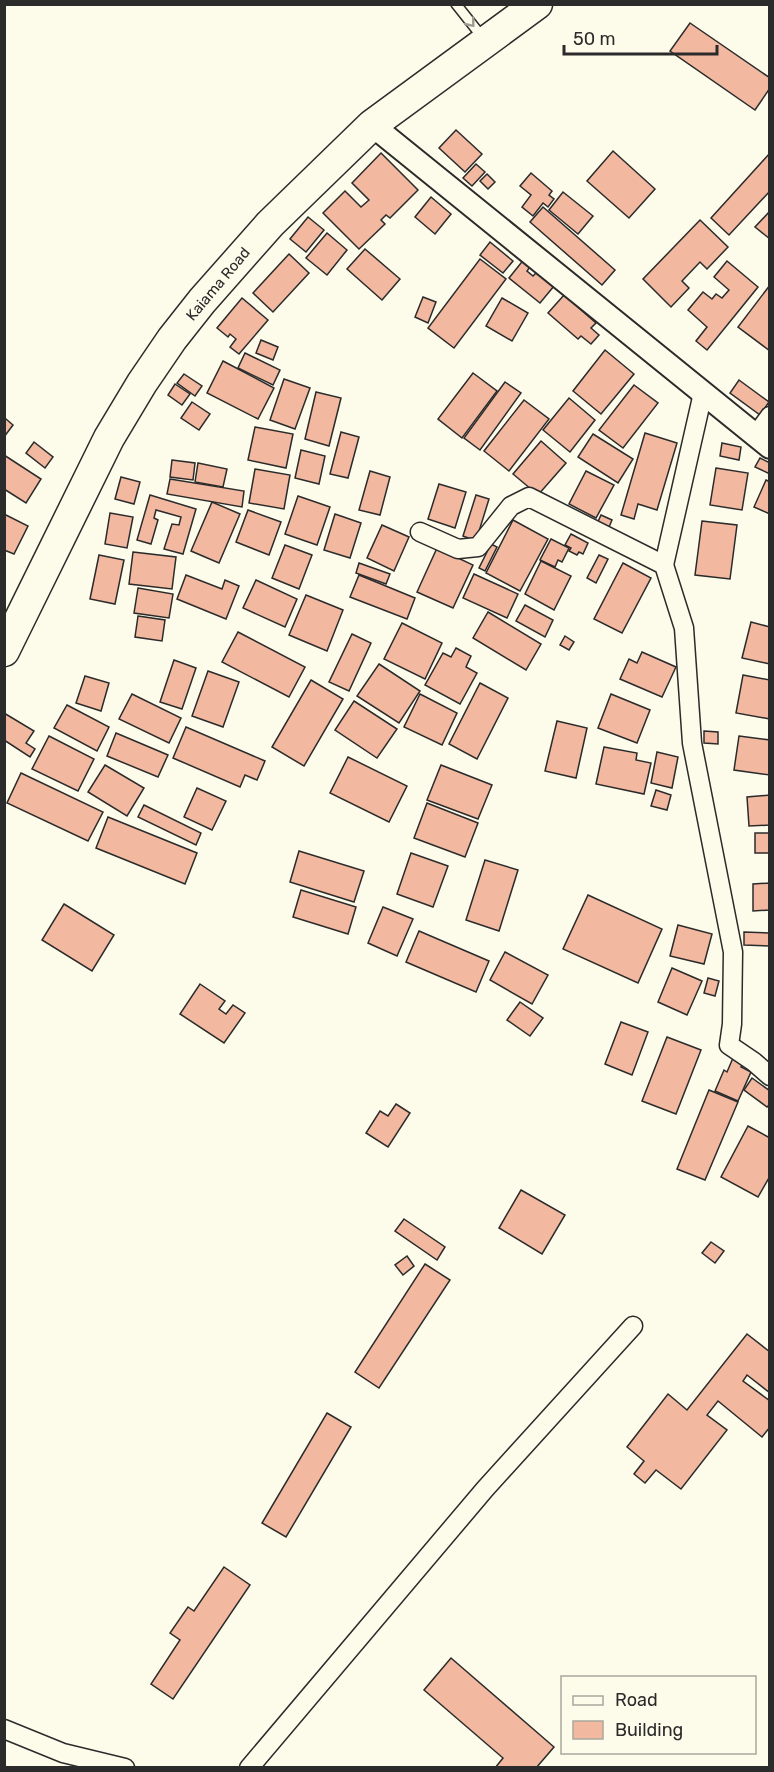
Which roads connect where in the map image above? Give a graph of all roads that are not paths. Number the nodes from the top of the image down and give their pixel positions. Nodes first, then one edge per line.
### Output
1 (456, 4) edge
2 (523, 11) edge
3 (486, 42) junction
4 (372, 125) junction
5 (703, 393) junction
6 (770, 416) edge
7 (763, 441) edge
8 (420, 532) dead end
9 (664, 565) junction
10 (4, 651) edge
11 (770, 1076) edge
12 (633, 1326) dead end
13 (4, 1729) edge
14 (125, 1767) edge
15 (249, 1767) edge

1 -> 3 lane
2 - 3 highway, Kaiama Road
3 - 4 highway, Kaiama Road
4 - 5 street
4 - 10 highway, Kaiama Road
5 - 7 street
5 - 9 street
6 - 7 street
8 - 9 street
9 - 11 street
12 - 15 street
13 - 14 street

